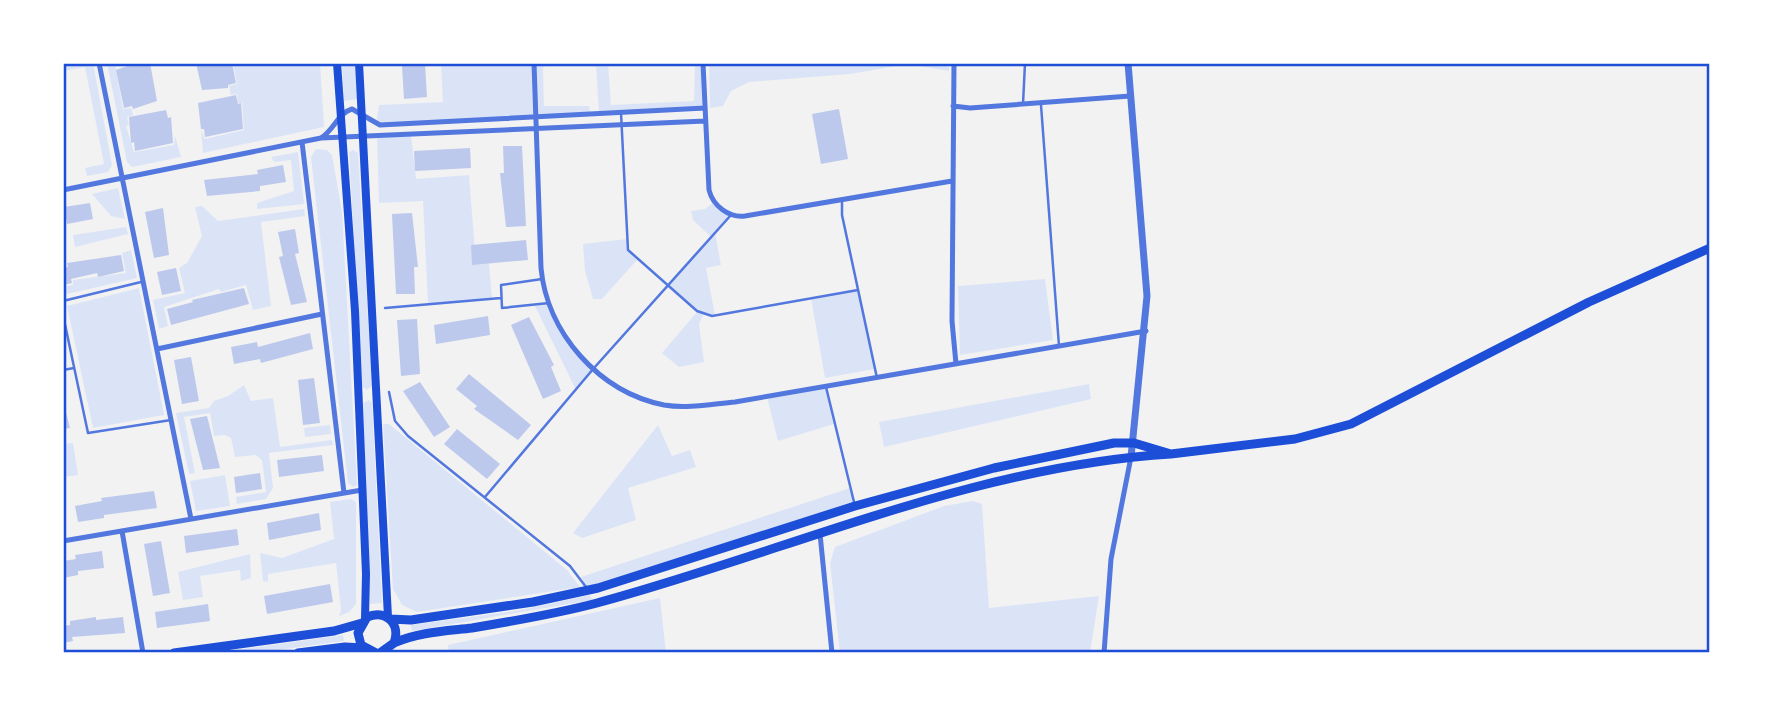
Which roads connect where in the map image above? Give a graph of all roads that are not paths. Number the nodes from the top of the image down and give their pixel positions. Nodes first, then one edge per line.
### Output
1 (99, 63) edge
2 (337, 63) edge
3 (359, 63) edge
4 (534, 63) edge
5 (703, 63) edge
6 (954, 63) edge
7 (1025, 63) edge
8 (1128, 63) edge
9 (1130, 96) junction
10 (1040, 102) junction
11 (1023, 104) junction
12 (953, 106) junction
13 (705, 108) junction
14 (362, 113) junction
15 (621, 113) junction
16 (341, 115) junction
17 (534, 117) junction
18 (705, 121) junction
19 (621, 125) junction
20 (535, 129) junction
21 (321, 138) junction
22 (342, 138) junction
23 (363, 139) junction
24 (302, 142) junction
25 (122, 178) junction
26 (951, 181) junction
27 (63, 190) edge
28 (842, 200) junction
29 (731, 215) junction
30 (1710, 248) edge
31 (542, 279) junction
32 (143, 282) junction
33 (667, 286) junction
34 (858, 290) junction
35 (501, 298) junction
36 (63, 301) edge
37 (548, 303) junction
38 (385, 308) dead end
39 (322, 314) junction
40 (63, 315) edge
41 (1146, 331) junction
42 (1059, 346) junction
43 (157, 349) junction
44 (956, 364) junction
45 (74, 368) junction
46 (594, 368) junction
47 (63, 370) edge
48 (877, 378) junction
49 (826, 387) junction
50 (389, 392) dead end
51 (171, 421) junction
52 (1134, 443) junction
53 (1171, 454) junction
54 (1131, 457) junction
55 (362, 490) junction
56 (344, 493) junction
57 (485, 497) junction
58 (855, 506) junction
59 (191, 519) junction
60 (122, 531) junction
61 (820, 534) junction
62 (63, 541) edge
63 (588, 590) junction
64 (389, 618) junction
65 (363, 621) junction
66 (391, 648) edge
67 (371, 651) edge
68 (143, 653) edge
69 (174, 653) edge
70 (298, 653) edge
71 (832, 653) edge
72 (1104, 653) edge

1 - 25 street
2 - 16 main road
3 - 14 main road
4 - 17 street
5 - 13 street
6 - 12 street
7 - 11 lane
8 - 9 street
9 - 10 street
9 - 41 street
10 - 11 street
10 - 42 lane
11 - 12 street
12 - 26 street
13 - 15 street
13 - 18 street
14 - 16 street
14 - 17 street
14 - 23 main road
15 - 17 street
15 - 19 lane
16 - 21 street
16 - 22 main road
17 - 20 street
18 - 19 street
18 - 29 street
19 - 20 street
19 - 33 lane
20 - 23 street
20 - 31 street
21 - 22 street
21 - 24 street
22 - 23 street
22 - 55 main road
23 - 64 main road
24 - 25 street
24 - 39 street
25 - 27 street
25 - 32 street
26 - 28 street
26 - 44 street
28 - 29 street
28 - 34 lane
29 - 33 lane
30 - 53 main road
31 - 35 lane
31 - 37 street
32 - 36 lane
32 - 43 street
33 - 34 lane
33 - 46 lane
34 - 48 lane
35 - 37 lane
35 - 38 lane
37 - 46 street
39 - 43 street
39 - 56 street
40 - 45 lane
41 - 42 street
41 - 52 street
42 - 44 street
43 - 51 street
44 - 48 street
45 - 47 lane
45 - 51 lane
46 - 49 street
46 - 57 lane
48 - 49 street
49 - 58 lane
50 - 57 lane
51 - 59 street
52 - 53 main road
52 - 54 street
52 - 58 main road
53 - 54 main road
54 - 61 main road
54 - 72 street
55 - 56 street
55 - 65 main road
56 - 59 street
57 - 63 lane
58 - 63 main road
59 - 60 street
60 - 62 street
60 - 68 street
61 - 66 main road
61 - 71 street
63 - 64 main road
64 - 65 main road
64 - 66 main road
65 - 67 main road
65 - 69 main road
66 - 67 main road
67 - 70 main road

